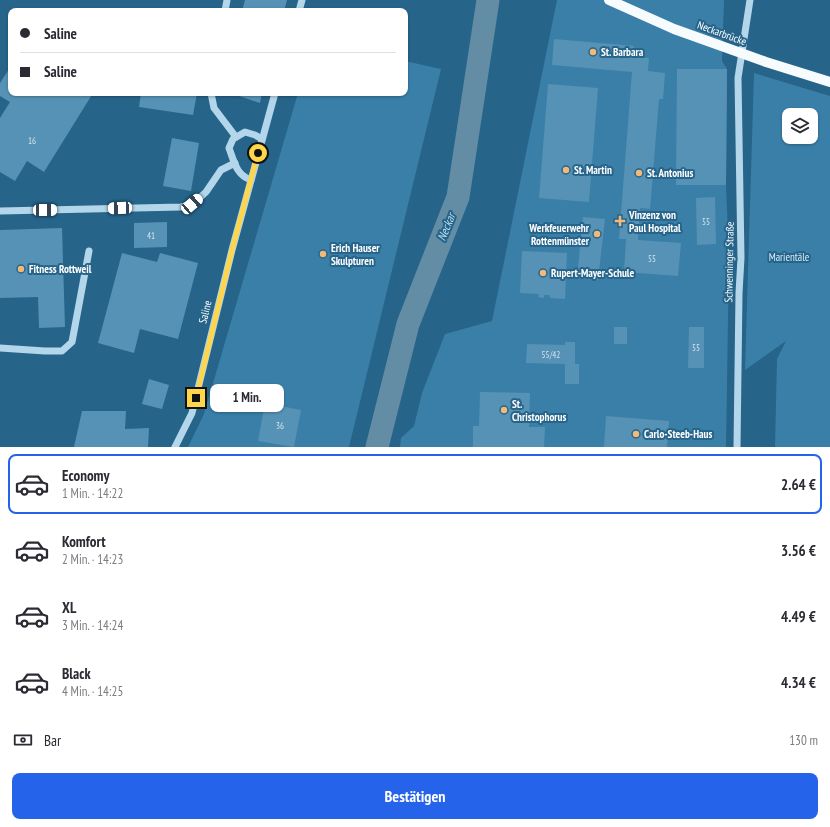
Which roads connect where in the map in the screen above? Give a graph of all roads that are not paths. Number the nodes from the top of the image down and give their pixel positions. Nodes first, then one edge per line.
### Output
1 (609, 0) edge
2 (750, 0) edge
3 (830, 82) edge
4 (212, 96) edge
5 (274, 96) edge
6 (236, 137) junction
7 (262, 139) junction
8 (235, 163) junction
9 (251, 180) junction
10 (0, 211) edge
11 (89, 250) dead end
12 (0, 348) edge
13 (175, 447) edge
14 (737, 447) edge

1 - 3 main road, Neckarbrücke, bridge
2 - 14 street, Schwenninger Straße
4 - 6 street
5 - 7 street, Saline
6 - 7 street
6 - 8 street
7 - 9 street, Saline
8 - 9 street
8 - 10 street
9 - 13 street, Saline
11 - 12 street

